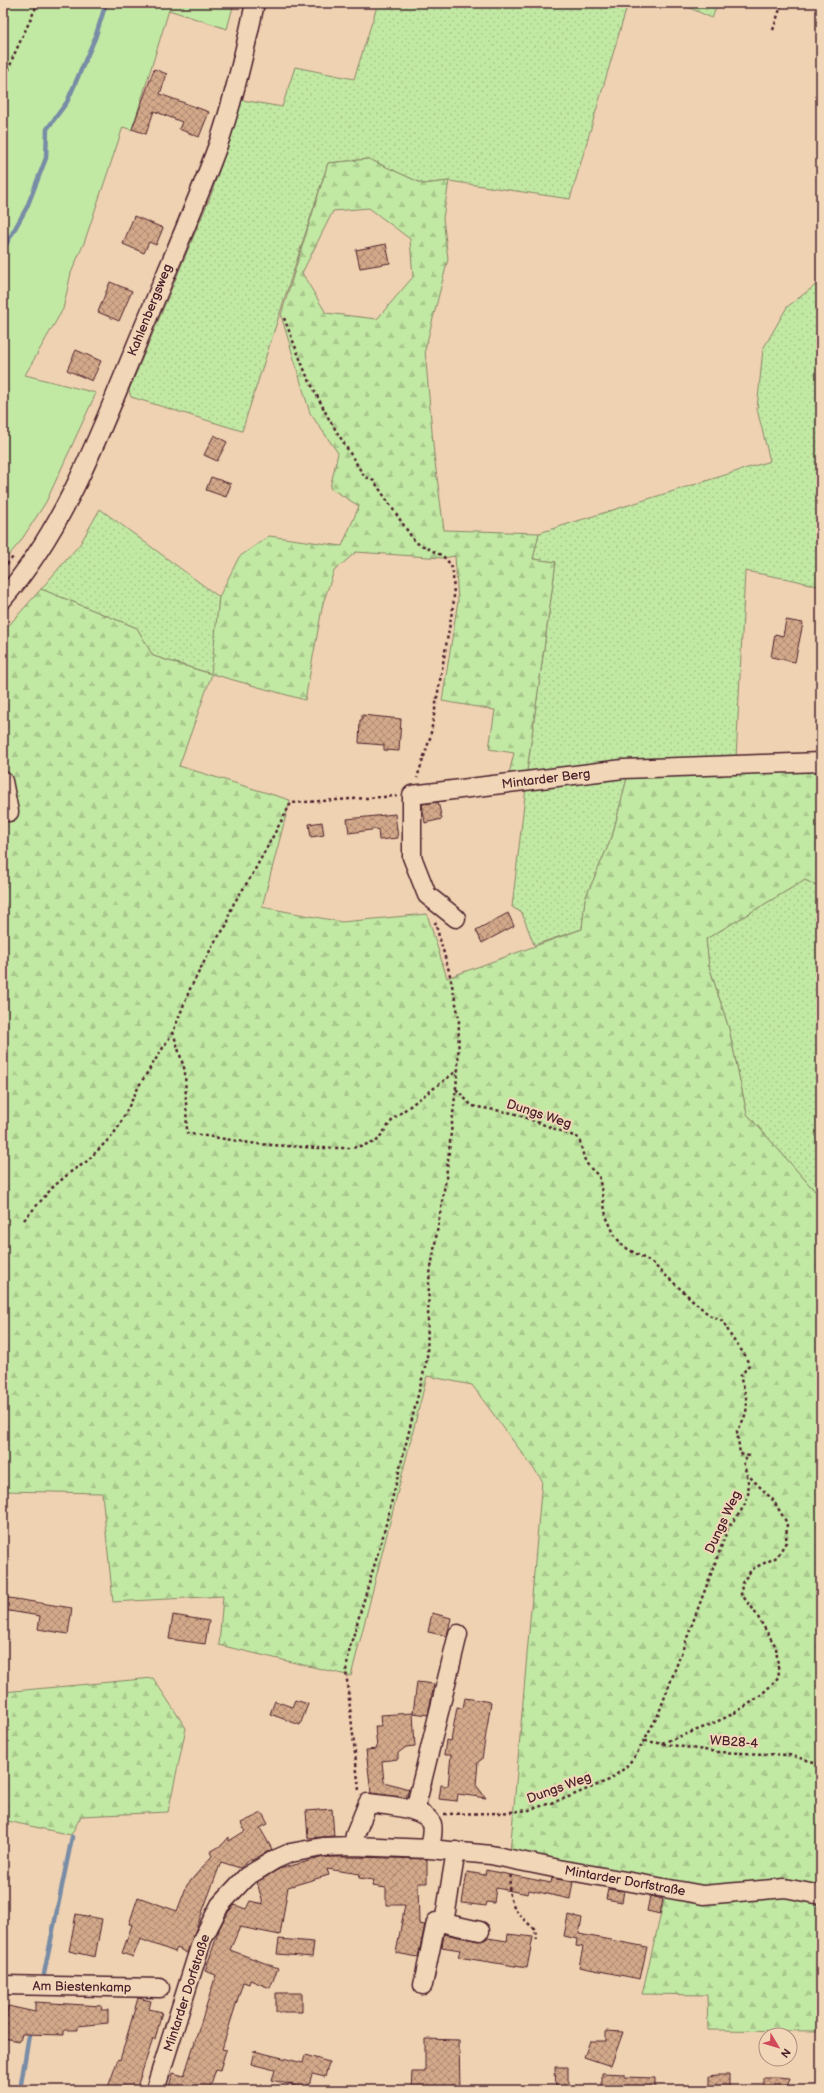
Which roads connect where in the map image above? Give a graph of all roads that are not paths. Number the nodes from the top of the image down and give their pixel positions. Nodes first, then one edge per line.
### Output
1 (255, 3) edge
2 (3, 599) edge
3 (821, 762) edge
4 (3, 781) edge
5 (9, 812) dead end
6 (456, 918) dead end
7 (458, 1634) dead end
8 (421, 1813) junction
9 (353, 1846) junction
10 (430, 1849) junction
11 (456, 1851) junction
12 (821, 1895) edge
13 (444, 1923) junction
14 (480, 1931) dead end
15 (3, 1985) edge
16 (423, 1985) dead end
17 (160, 1988) dead end
18 (155, 2090) edge

1 - 2 street, Kahlenbergsweg
3 - 6 street, Mintarder Berg
4 - 5 street
7 - 8 street
8 - 9 street
8 - 10 street
9 - 10 street, Mintarder Dorfstraße
9 - 18 street, Mintarder Dorfstraße
10 - 11 street, Mintarder Dorfstraße
11 - 12 street, Mintarder Dorfstraße
11 - 13 street
13 - 14 street
13 - 16 street
15 - 17 street, Am Biestenkamp

